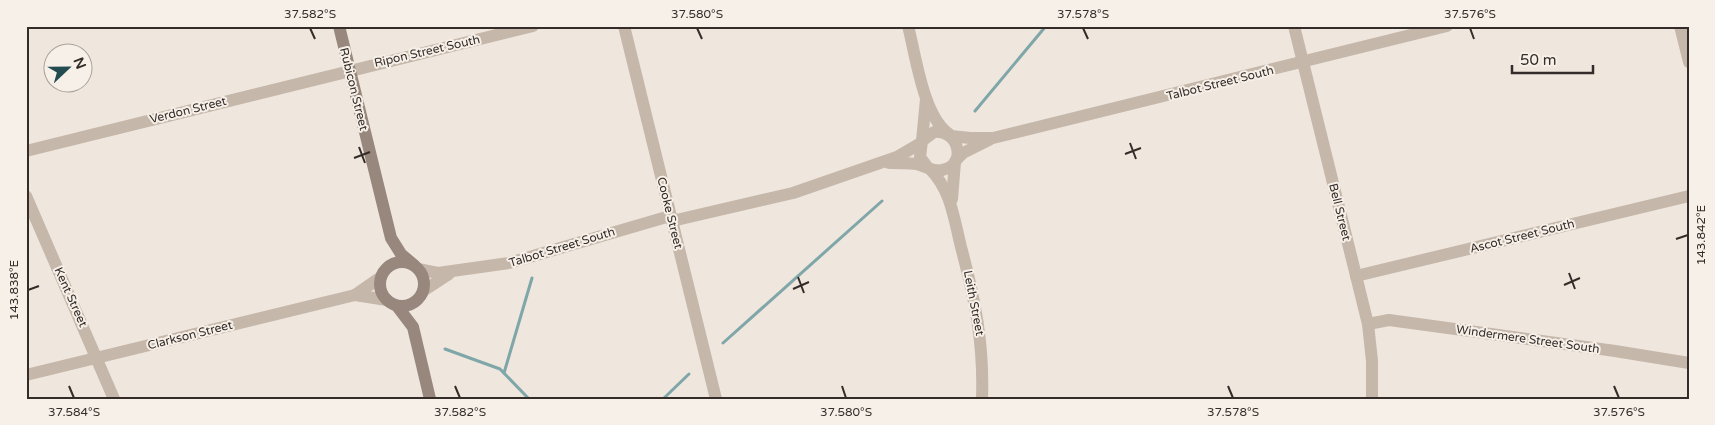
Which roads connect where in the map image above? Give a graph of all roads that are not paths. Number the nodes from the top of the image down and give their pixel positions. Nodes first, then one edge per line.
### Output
1 (339, 26) edge
2 (532, 26) edge
3 (624, 26) edge
4 (908, 26) edge
5 (1294, 26) edge
6 (1447, 26) edge
7 (1680, 26) edge
8 (1689, 62) edge
9 (1302, 63) junction
10 (350, 70) junction
11 (926, 97) junction
12 (950, 135) junction
13 (993, 138) junction
14 (921, 142) junction
15 (26, 151) edge
16 (956, 161) junction
17 (879, 163) junction
18 (929, 168) junction
19 (26, 196) edge
20 (1689, 196) edge
21 (952, 209) junction
22 (671, 218) junction
23 (391, 238) junction
24 (416, 267) junction
25 (453, 272) junction
26 (384, 273) junction
27 (1356, 276) junction
28 (355, 295) junction
29 (421, 295) junction
30 (392, 303) junction
31 (1368, 324) junction
32 (413, 327) junction
33 (97, 358) junction
34 (1689, 364) edge
35 (26, 375) edge
36 (114, 399) edge
37 (430, 399) edge
38 (716, 399) edge
39 (982, 399) edge
40 (1372, 399) edge

1 - 10 street, Rubicon Street
2 - 10 street, Ripon Street South
3 - 22 street, Cooke Street
4 - 11 street
5 - 9 street, Bell Street
6 - 9 street, Talbot Street South
7 - 8 street
9 - 13 street, Talbot Street South
9 - 27 street, Bell Street
10 - 15 street, Verdon Street
10 - 23 street, Rubicon Street
11 - 12 street
11 - 14 street
12 - 13 street, Talbot Street South
12 - 14 street
12 - 16 street
13 - 16 street, Talbot Street South
14 - 17 street, Talbot Street South
14 - 18 street
16 - 18 street
16 - 21 street, Leith Street
17 - 18 street, Talbot Street South
17 - 22 street, Talbot Street South
18 - 21 street, Leith Street
19 - 33 street, Kent Street
20 - 27 street, Ascot Street South
21 - 39 street, Leith Street
22 - 25 street, Talbot Street South
22 - 38 street, Cooke Street
23 - 24 street, Rubicon Street
23 - 26 street, Rubicon Street
24 - 25 street
24 - 26 street
24 - 29 street
25 - 29 street
26 - 28 street, Clarkson Street
26 - 30 street
27 - 31 street, Bell Street
28 - 30 street, Clarkson Street
28 - 33 street, Clarkson Street
29 - 30 street
29 - 32 street
30 - 32 street
31 - 34 street, Windermere Street South
31 - 40 street, Bell Street
32 - 37 street
33 - 35 street, Clarkson Street
33 - 36 street, Kent Street

